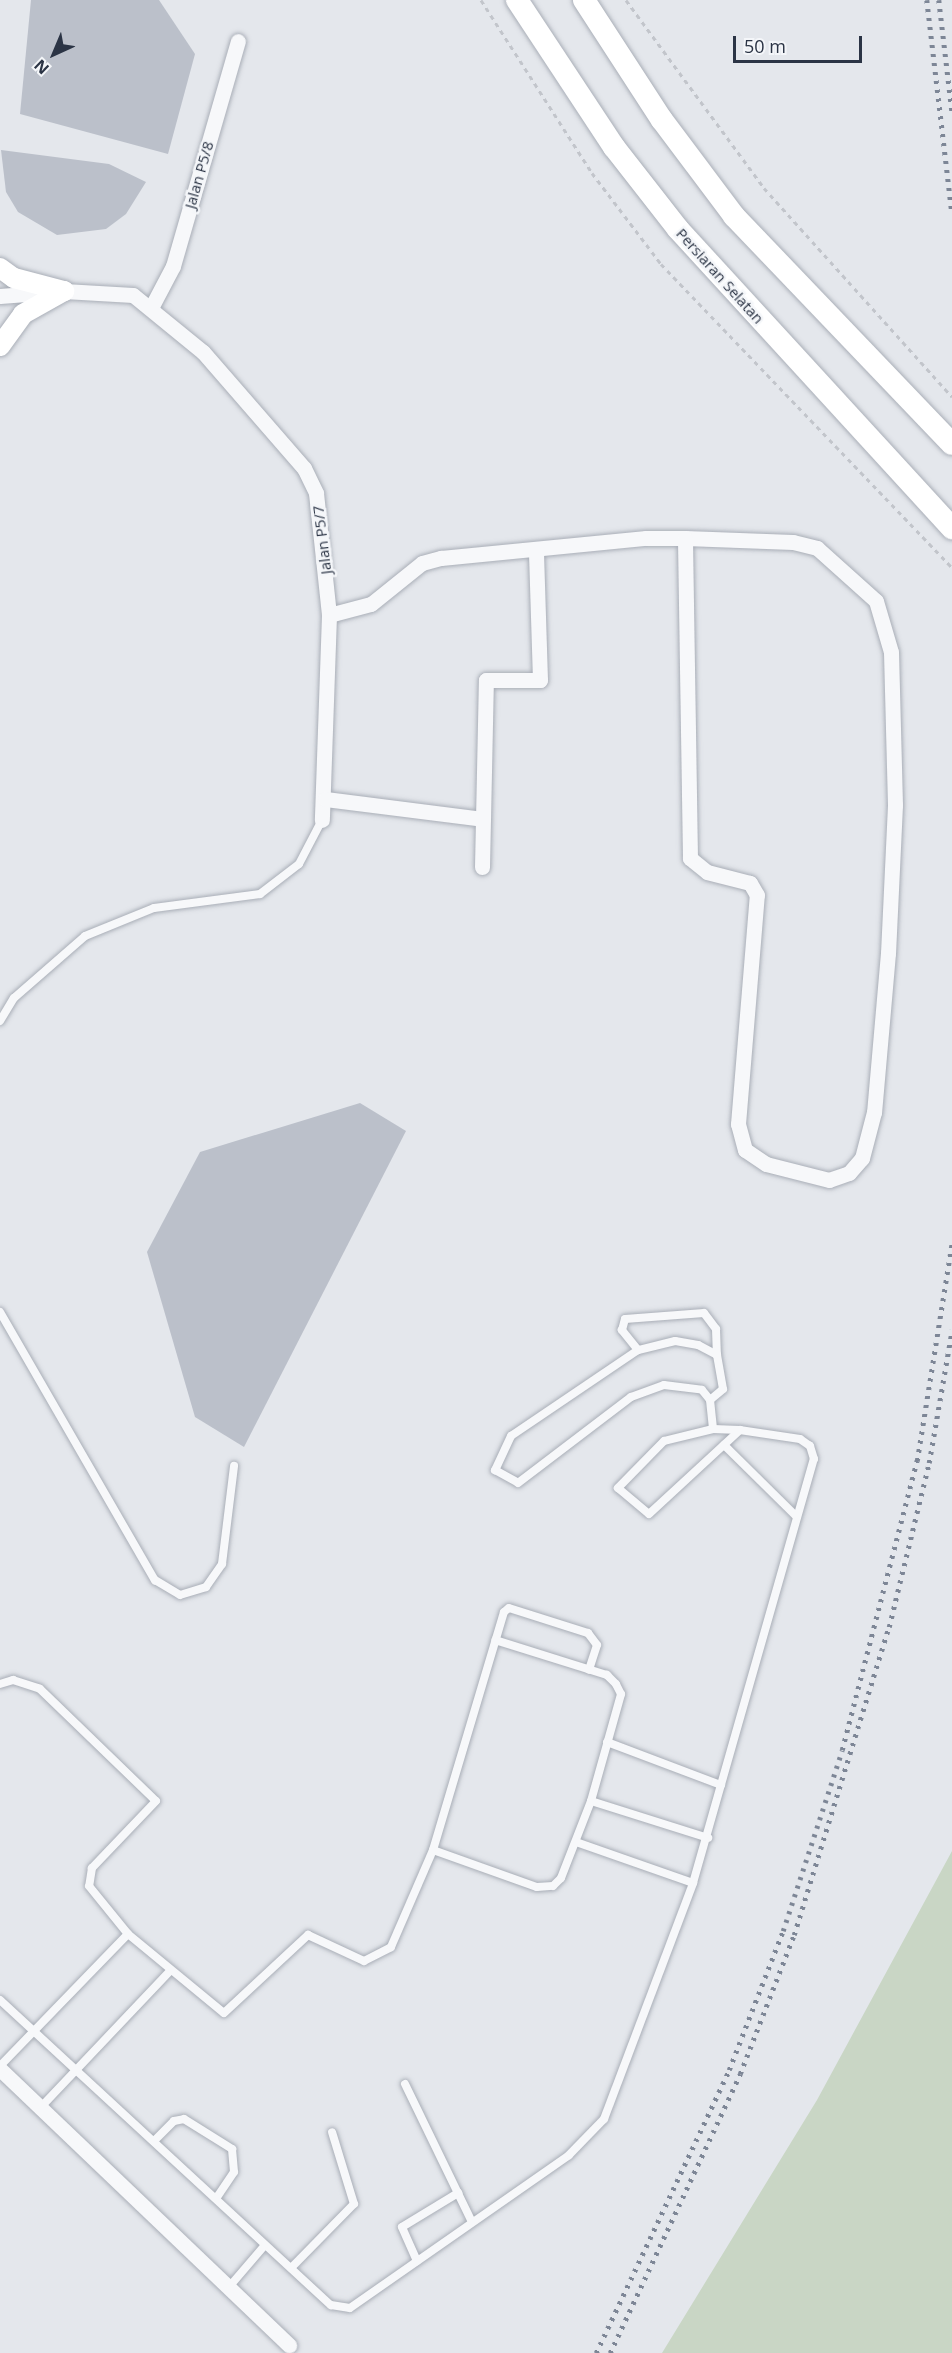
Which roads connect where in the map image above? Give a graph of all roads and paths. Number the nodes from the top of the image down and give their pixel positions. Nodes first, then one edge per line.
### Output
1 (481, 0) edge
2 (518, 0) edge
3 (584, 0) edge
4 (626, 0) edge
5 (238, 41) dead end
6 (0, 268) edge
7 (64, 291) junction
8 (0, 296) edge
9 (152, 306) junction
10 (0, 346) edge
11 (952, 397) edge
12 (946, 438) edge
13 (952, 528) edge
14 (685, 538) junction
15 (536, 553) junction
16 (952, 567) edge
17 (329, 615) junction
18 (325, 800) junction
19 (483, 819) junction
20 (322, 820) joint
21 (482, 867) dead end
22 (0, 1021) edge
23 (0, 1312) edge
24 (638, 1350) junction
25 (717, 1355) junction
26 (710, 1400) junction
27 (713, 1429) junction
28 (740, 1430) junction
29 (724, 1445) junction
30 (234, 1466) dead end
31 (796, 1516) junction
32 (495, 1640) junction
33 (590, 1670) junction
34 (0, 1684) edge
35 (607, 1742) junction
36 (721, 1785) junction
37 (591, 1801) junction
38 (708, 1838) junction
39 (576, 1842) junction
40 (433, 1851) junction
41 (693, 1883) junction
42 (128, 1934) junction
43 (170, 1971) junction
44 (0, 2000) edge
45 (34, 2032) junction
46 (0, 2067) edge
47 (78, 2069) junction
48 (405, 2084) dead end
49 (40, 2108) junction
50 (332, 2132) dead end
51 (154, 2140) junction
52 (458, 2193) junction
53 (216, 2199) junction
54 (472, 2222) junction
55 (265, 2244) junction
56 (417, 2261) junction
57 (291, 2268) junction
58 (229, 2288) junction
59 (289, 2345) dead end

1 - 16 path
2 - 13 main road, Persiaran Selatan
3 - 12 main road
4 - 11 path
5 - 9 street, Jalan P5/8
6 - 7 street
7 - 8 street, Jalan P5/7
7 - 9 street, Jalan P5/7
7 - 10 street
9 - 17 street, Jalan P5/7
14 - 14 street
14 - 15 street
15 - 17 street
15 - 19 street
17 - 18 street, Jalan P5/7
18 - 19 street
18 - 20 street, Jalan P5/7
19 - 21 street
20 - 22 lane
23 - 30 lane
24 - 25 lane
24 - 25 lane
24 - 26 lane
25 - 26 lane
26 - 27 lane
27 - 28 lane
27 - 29 lane
28 - 29 lane
28 - 31 lane
29 - 31 lane
31 - 36 lane
32 - 33 lane
32 - 33 lane
32 - 40 lane
33 - 35 lane
34 - 42 lane
35 - 36 lane
35 - 37 lane
36 - 38 lane
37 - 38 lane
37 - 39 lane
38 - 41 lane
39 - 40 lane
39 - 41 lane
40 - 43 lane
41 - 54 lane
42 - 43 lane
42 - 45 lane
43 - 47 lane
44 - 45 lane
45 - 46 lane
45 - 47 lane
46 - 49 street
47 - 49 lane
47 - 51 lane
48 - 52 lane
49 - 58 street
50 - 57 lane
51 - 53 lane
51 - 53 lane
52 - 54 lane
52 - 56 lane
53 - 55 lane
54 - 56 lane
55 - 57 lane
55 - 58 lane
56 - 57 lane
58 - 59 street

